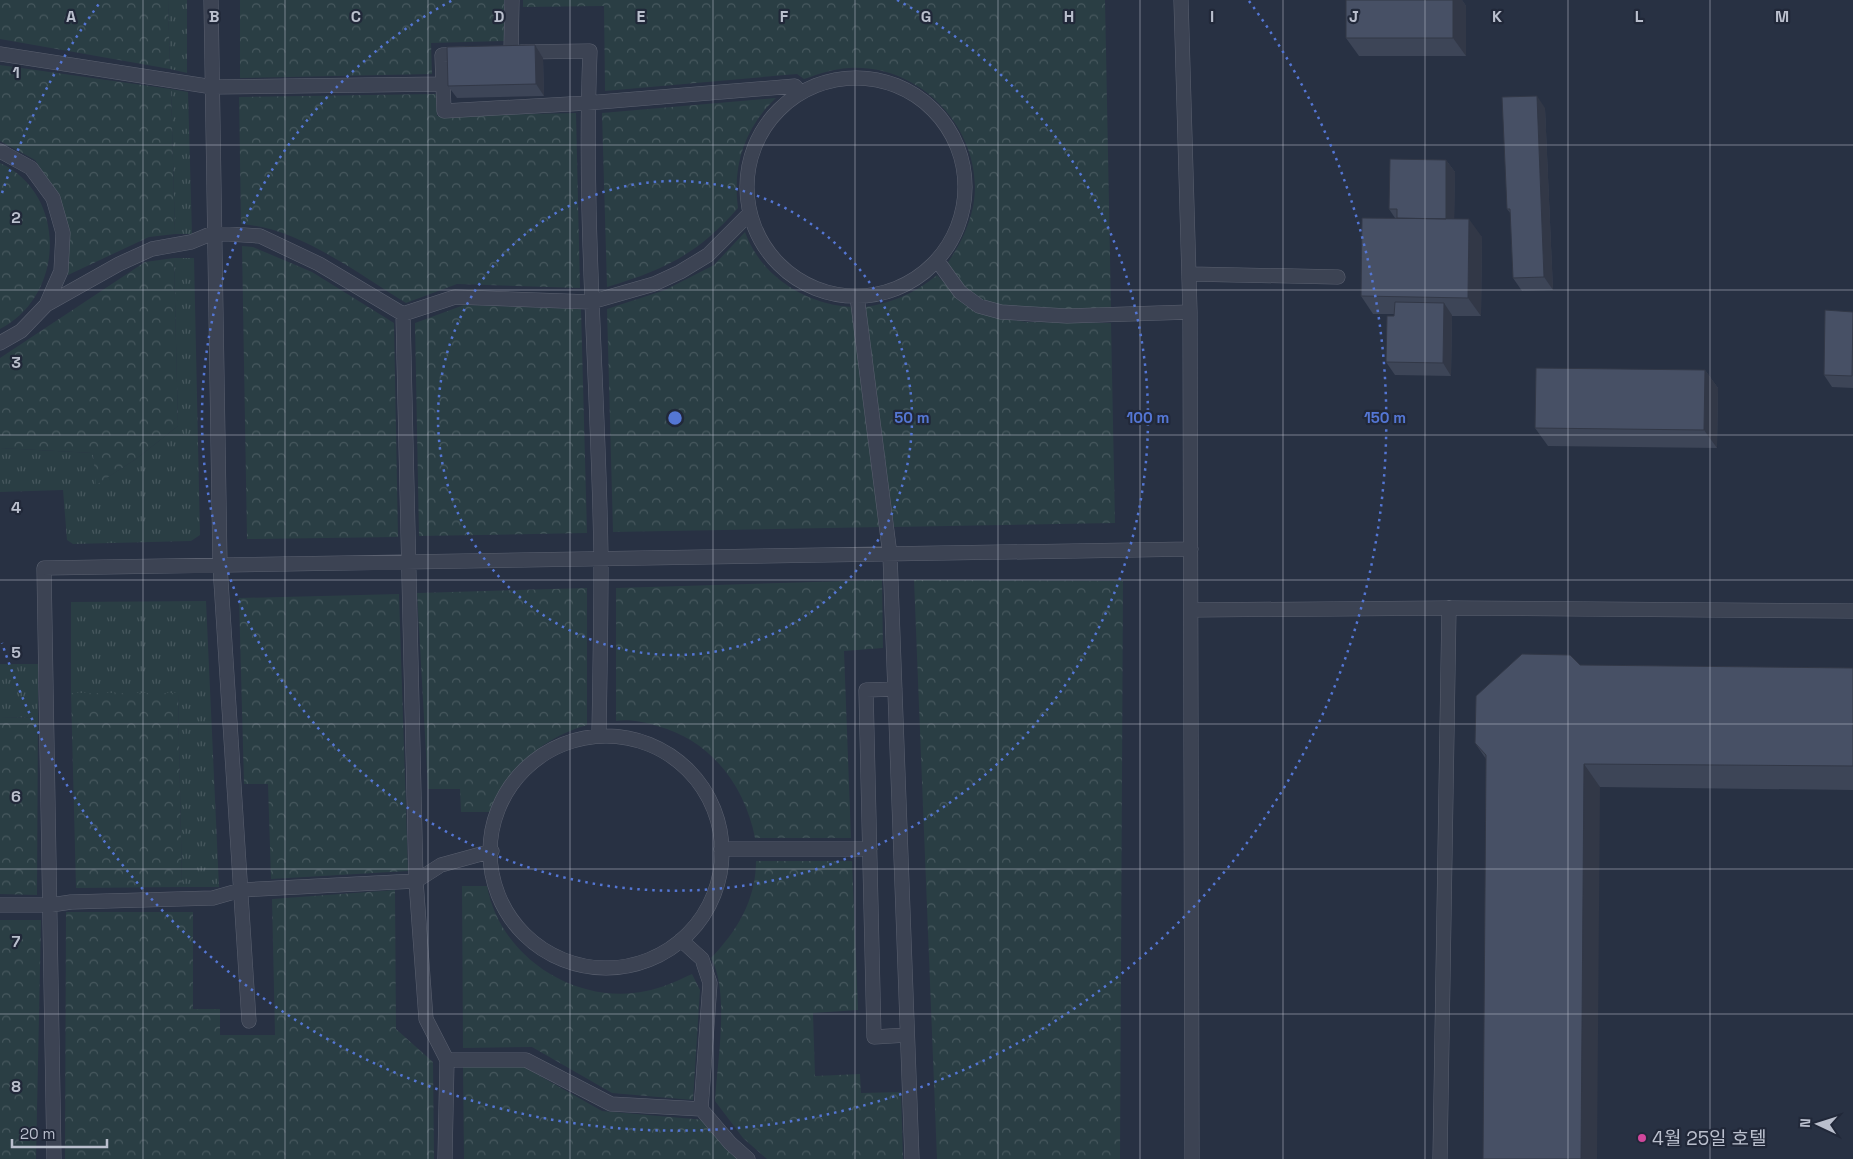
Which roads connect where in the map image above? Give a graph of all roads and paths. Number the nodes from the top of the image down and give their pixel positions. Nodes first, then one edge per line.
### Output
1 (211, 0) edge
2 (512, 0) edge
3 (1181, 0) edge
4 (481, 53) edge
5 (0, 54) edge
6 (443, 84) junction
7 (213, 87) junction
8 (800, 92) junction
9 (587, 103) junction
10 (0, 151) edge
11 (749, 214) junction
12 (214, 233) junction
13 (939, 263) junction
14 (1190, 274) junction
15 (1338, 277) dead end
16 (857, 296) junction
17 (592, 302) junction
18 (46, 304) junction
19 (1190, 312) junction
20 (403, 314) junction
21 (0, 343) edge
22 (1191, 549) junction
23 (890, 554) junction
24 (601, 559) junction
25 (407, 562) junction
26 (220, 566) junction
27 (1449, 608) junction
28 (1191, 610) junction
29 (1853, 611) edge
30 (895, 689) junction
31 (599, 733) junction
32 (870, 849) junction
33 (721, 850) junction
34 (492, 851) junction
35 (416, 881) junction
36 (241, 890) junction
37 (0, 905) edge
38 (51, 905) junction
39 (680, 940) junction
40 (249, 1021) dead end
41 (907, 1035) junction
42 (447, 1060) junction
43 (701, 1109) junction
44 (54, 1159) edge
45 (445, 1159) edge
46 (748, 1159) edge
47 (912, 1159) edge
48 (1192, 1159) edge
49 (1440, 1159) edge

1 - 7 lane
2 - 9 lane
3 - 14 lane
4 - 6 lane
5 - 7 lane
6 - 7 lane
6 - 9 lane
7 - 12 lane
8 - 9 lane
8 - 11 lane
8 - 13 lane
9 - 17 lane
10 - 18 lane
11 - 16 lane
11 - 17 lane
12 - 18 lane
12 - 20 lane
12 - 26 lane
13 - 16 lane
13 - 19 lane
14 - 15 lane
14 - 19 lane
16 - 23 lane
17 - 20 lane
17 - 24 lane
18 - 21 lane
19 - 22 lane
20 - 25 lane
22 - 23 lane
22 - 28 lane
23 - 24 lane
23 - 30 lane
24 - 25 lane
24 - 31 lane
25 - 26 lane
25 - 35 lane
26 - 36 lane
26 - 38 lane
27 - 28 lane
27 - 29 lane
27 - 49 lane
28 - 48 lane
30 - 32 lane
30 - 41 lane
31 - 33 lane
31 - 34 lane
32 - 33 lane
32 - 41 lane
33 - 39 lane
34 - 35 lane
34 - 39 lane
35 - 36 lane
35 - 42 lane
36 - 38 lane
36 - 40 lane
37 - 38 lane
38 - 44 lane
39 - 43 lane
41 - 47 lane
42 - 43 lane
42 - 45 lane
43 - 46 lane

